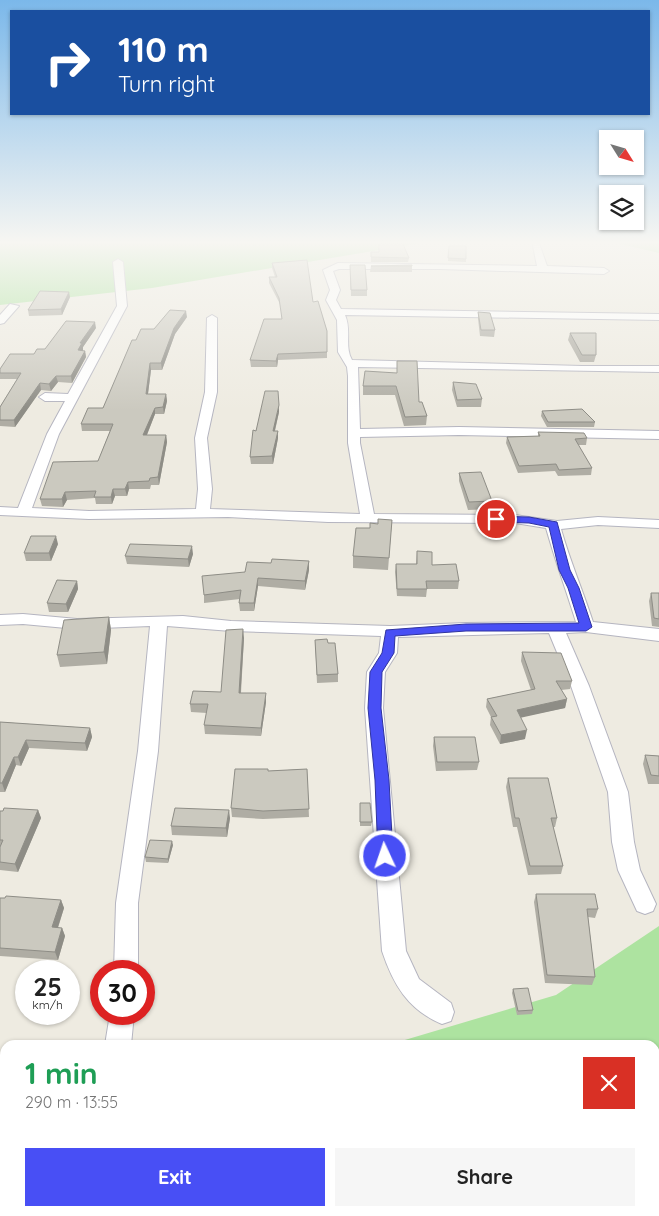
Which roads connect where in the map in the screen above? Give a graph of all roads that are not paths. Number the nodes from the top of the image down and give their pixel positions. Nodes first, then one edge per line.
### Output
1 (121, 298) edge
2 (332, 298) edge
3 (14, 306) dead end
4 (340, 312) junction
5 (659, 317) edge
6 (212, 318) dead end
7 (0, 321) edge
8 (349, 364) junction
9 (659, 370) edge
10 (44, 397) dead end
11 (72, 398) junction
12 (354, 433) junction
13 (659, 435) edge
14 (0, 511) edge
15 (24, 511) junction
16 (203, 514) junction
17 (368, 518) junction
18 (659, 524) edge
19 (553, 525) junction
20 (0, 620) edge
21 (159, 622) junction
22 (555, 627) junction
23 (586, 627) junction
24 (390, 632) junction
25 (659, 635) edge
26 (645, 904) dead end
27 (126, 960) edge
28 (442, 1012) dead end
29 (121, 1025) edge
30 (119, 1040) edge

1 - 11 street
2 - 4 street
3 - 7 street
4 - 5 street
4 - 8 street
6 - 16 street
8 - 9 street
8 - 12 street
10 - 11 street
11 - 15 street
12 - 13 street
12 - 17 street
14 - 15 street
15 - 16 street
16 - 17 street
17 - 19 street
18 - 19 street
19 - 23 street
20 - 21 street
21 - 24 street
21 - 27 street
22 - 23 street
22 - 24 street
22 - 26 street
23 - 25 street
24 - 28 street
29 - 30 street

